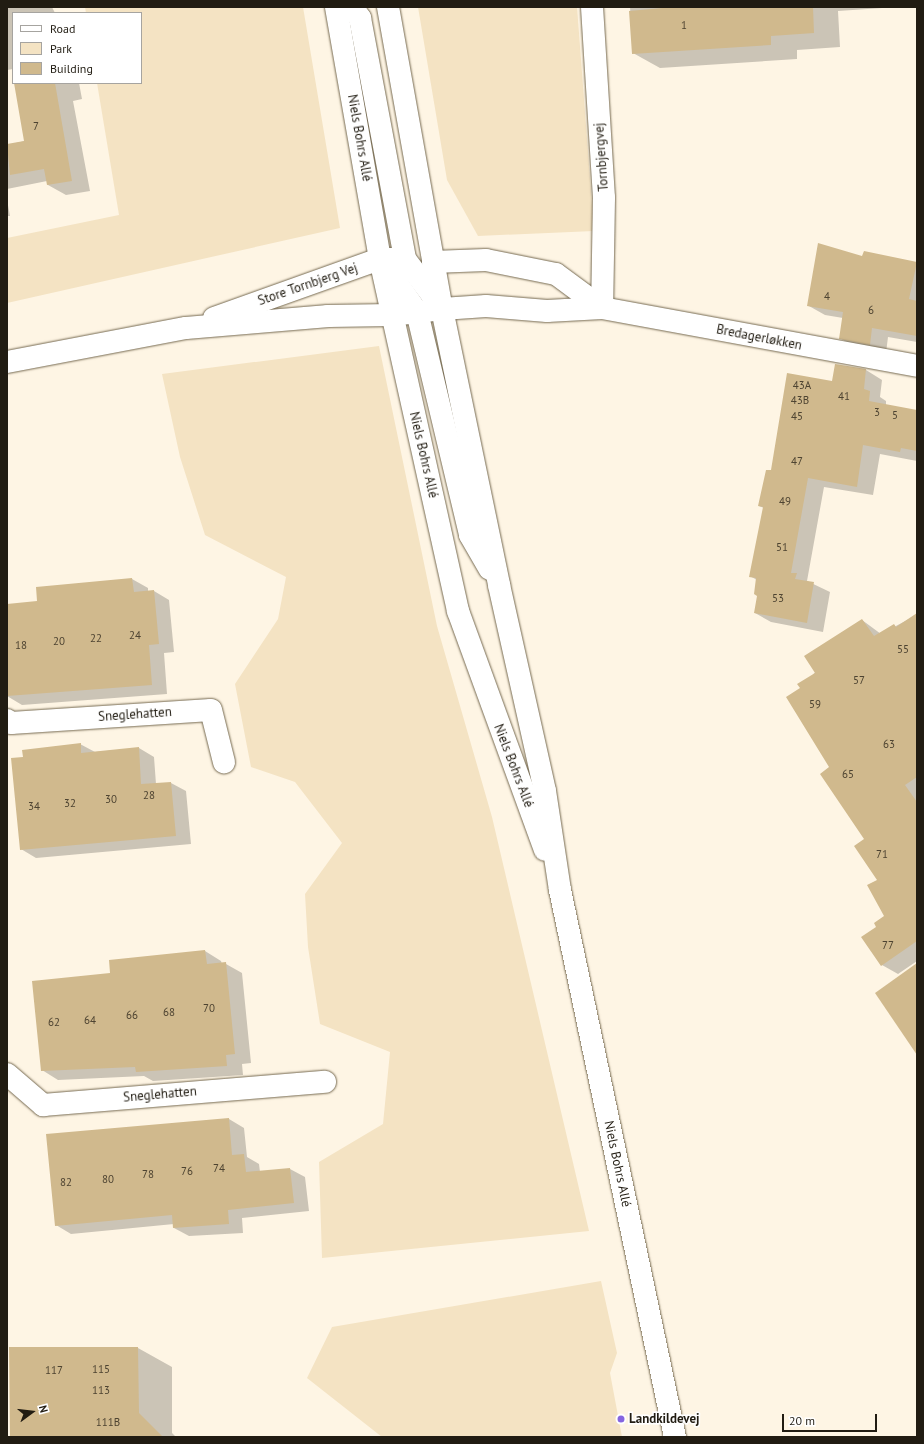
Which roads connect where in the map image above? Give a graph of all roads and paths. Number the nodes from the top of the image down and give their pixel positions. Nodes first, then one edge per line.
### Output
1 (336, 7) edge
2 (352, 7) edge
3 (388, 7) edge
4 (592, 7) edge
5 (380, 259) junction
6 (405, 259) junction
7 (433, 262) junction
8 (602, 308) junction
9 (442, 309) junction
10 (416, 312) junction
11 (392, 315) junction
12 (186, 328) junction
13 (7, 362) edge
14 (917, 366) edge
15 (499, 585) junction
16 (7, 720) edge
17 (224, 762) dead end
18 (560, 890) junction
19 (7, 1074) edge
20 (325, 1082) dead end
21 (675, 1437) edge

1 - 5 street, Niels Bohrs Allé
2 - 6 street
3 - 7 street, Niels Bohrs Allé
4 - 8 street, Tornbjergvej
5 - 6 street, Store Tornbjerg Vej
5 - 10 street
5 - 11 street, Niels Bohrs Allé
5 - 12 street, Store Tornbjerg Vej
6 - 7 street, Store Tornbjerg Vej
6 - 9 street
7 - 8 street, Bredagerløkken
7 - 9 street, Niels Bohrs Allé
8 - 9 street, Bredagerløkken
8 - 14 street, Bredagerløkken
9 - 10 street, Store Tornbjerg Vej
9 - 15 street, Niels Bohrs Allé
10 - 11 street, Store Tornbjerg Vej
10 - 15 street
11 - 12 street, Store Tornbjerg Vej
11 - 18 street, Niels Bohrs Allé
12 - 13 street, Store Tornbjerg Vej
15 - 18 street, Niels Bohrs Allé
16 - 17 street, Sneglehatten
18 - 21 street, Niels Bohrs Allé
19 - 20 street, Sneglehatten

